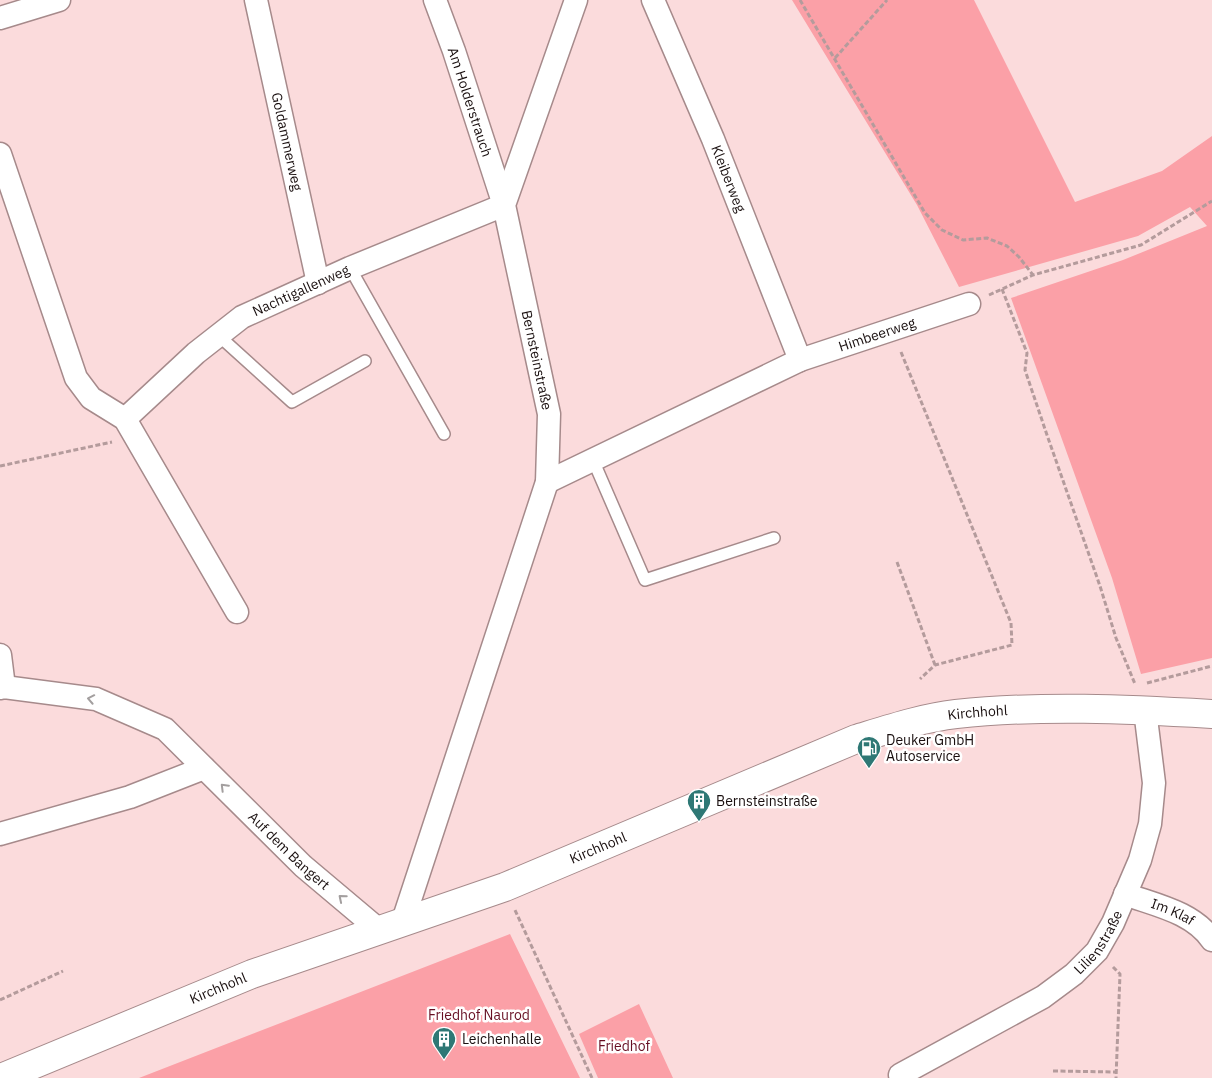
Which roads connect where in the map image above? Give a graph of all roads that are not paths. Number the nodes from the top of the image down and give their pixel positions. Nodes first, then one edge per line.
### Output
1 (60, 0) edge
2 (256, 0) edge
3 (435, 0) edge
4 (576, 0) edge
5 (654, 0) edge
6 (0, 18) edge
7 (0, 154) edge
8 (504, 205) junction
9 (350, 268) junction
10 (318, 283) junction
11 (969, 304) road end
12 (218, 335) junction
13 (800, 360) junction
14 (365, 361) dead end
15 (125, 419) junction
16 (444, 434) dead end
17 (594, 460) junction
18 (547, 482) junction
19 (774, 538) dead end
20 (237, 612) dead end
21 (0, 655) edge
22 (2, 688) edge
23 (1141, 698) junction
24 (1212, 714) edge
25 (204, 768) junction
26 (0, 834) edge
27 (1125, 894) junction
28 (391, 925) junction
29 (1212, 940) edge
30 (896, 1077) edge
31 (1, 1078) edge

1 - 6 street
2 - 10 street, Goldammerweg
3 - 8 street, Am Holderstrauch
4 - 8 street
5 - 13 street, Kleiberweg
7 - 15 street
8 - 9 street, Nachtigallenweg
8 - 18 street, Bernsteinstraße
9 - 10 street, Nachtigallenweg
9 - 16 lane
10 - 12 street, Nachtigallenweg
11 - 13 street, Himbeerweg
12 - 14 lane
12 - 15 street, Nachtigallenweg
13 - 17 street, Himbeerweg
15 - 20 street
17 - 18 street, Himbeerweg
17 - 19 lane
18 - 28 street, Bernsteinstraße
21 - 22 street
25 -> 22 street, Auf dem Bangert
23 - 24 street, Kirchhohl
23 - 27 street, Lilienstraße
23 - 28 street, Kirchhohl
25 - 26 street
28 -> 25 street, Auf dem Bangert
27 - 29 street, Im Klaf
27 - 30 street, Lilienstraße
28 - 31 street, Kirchhohl

